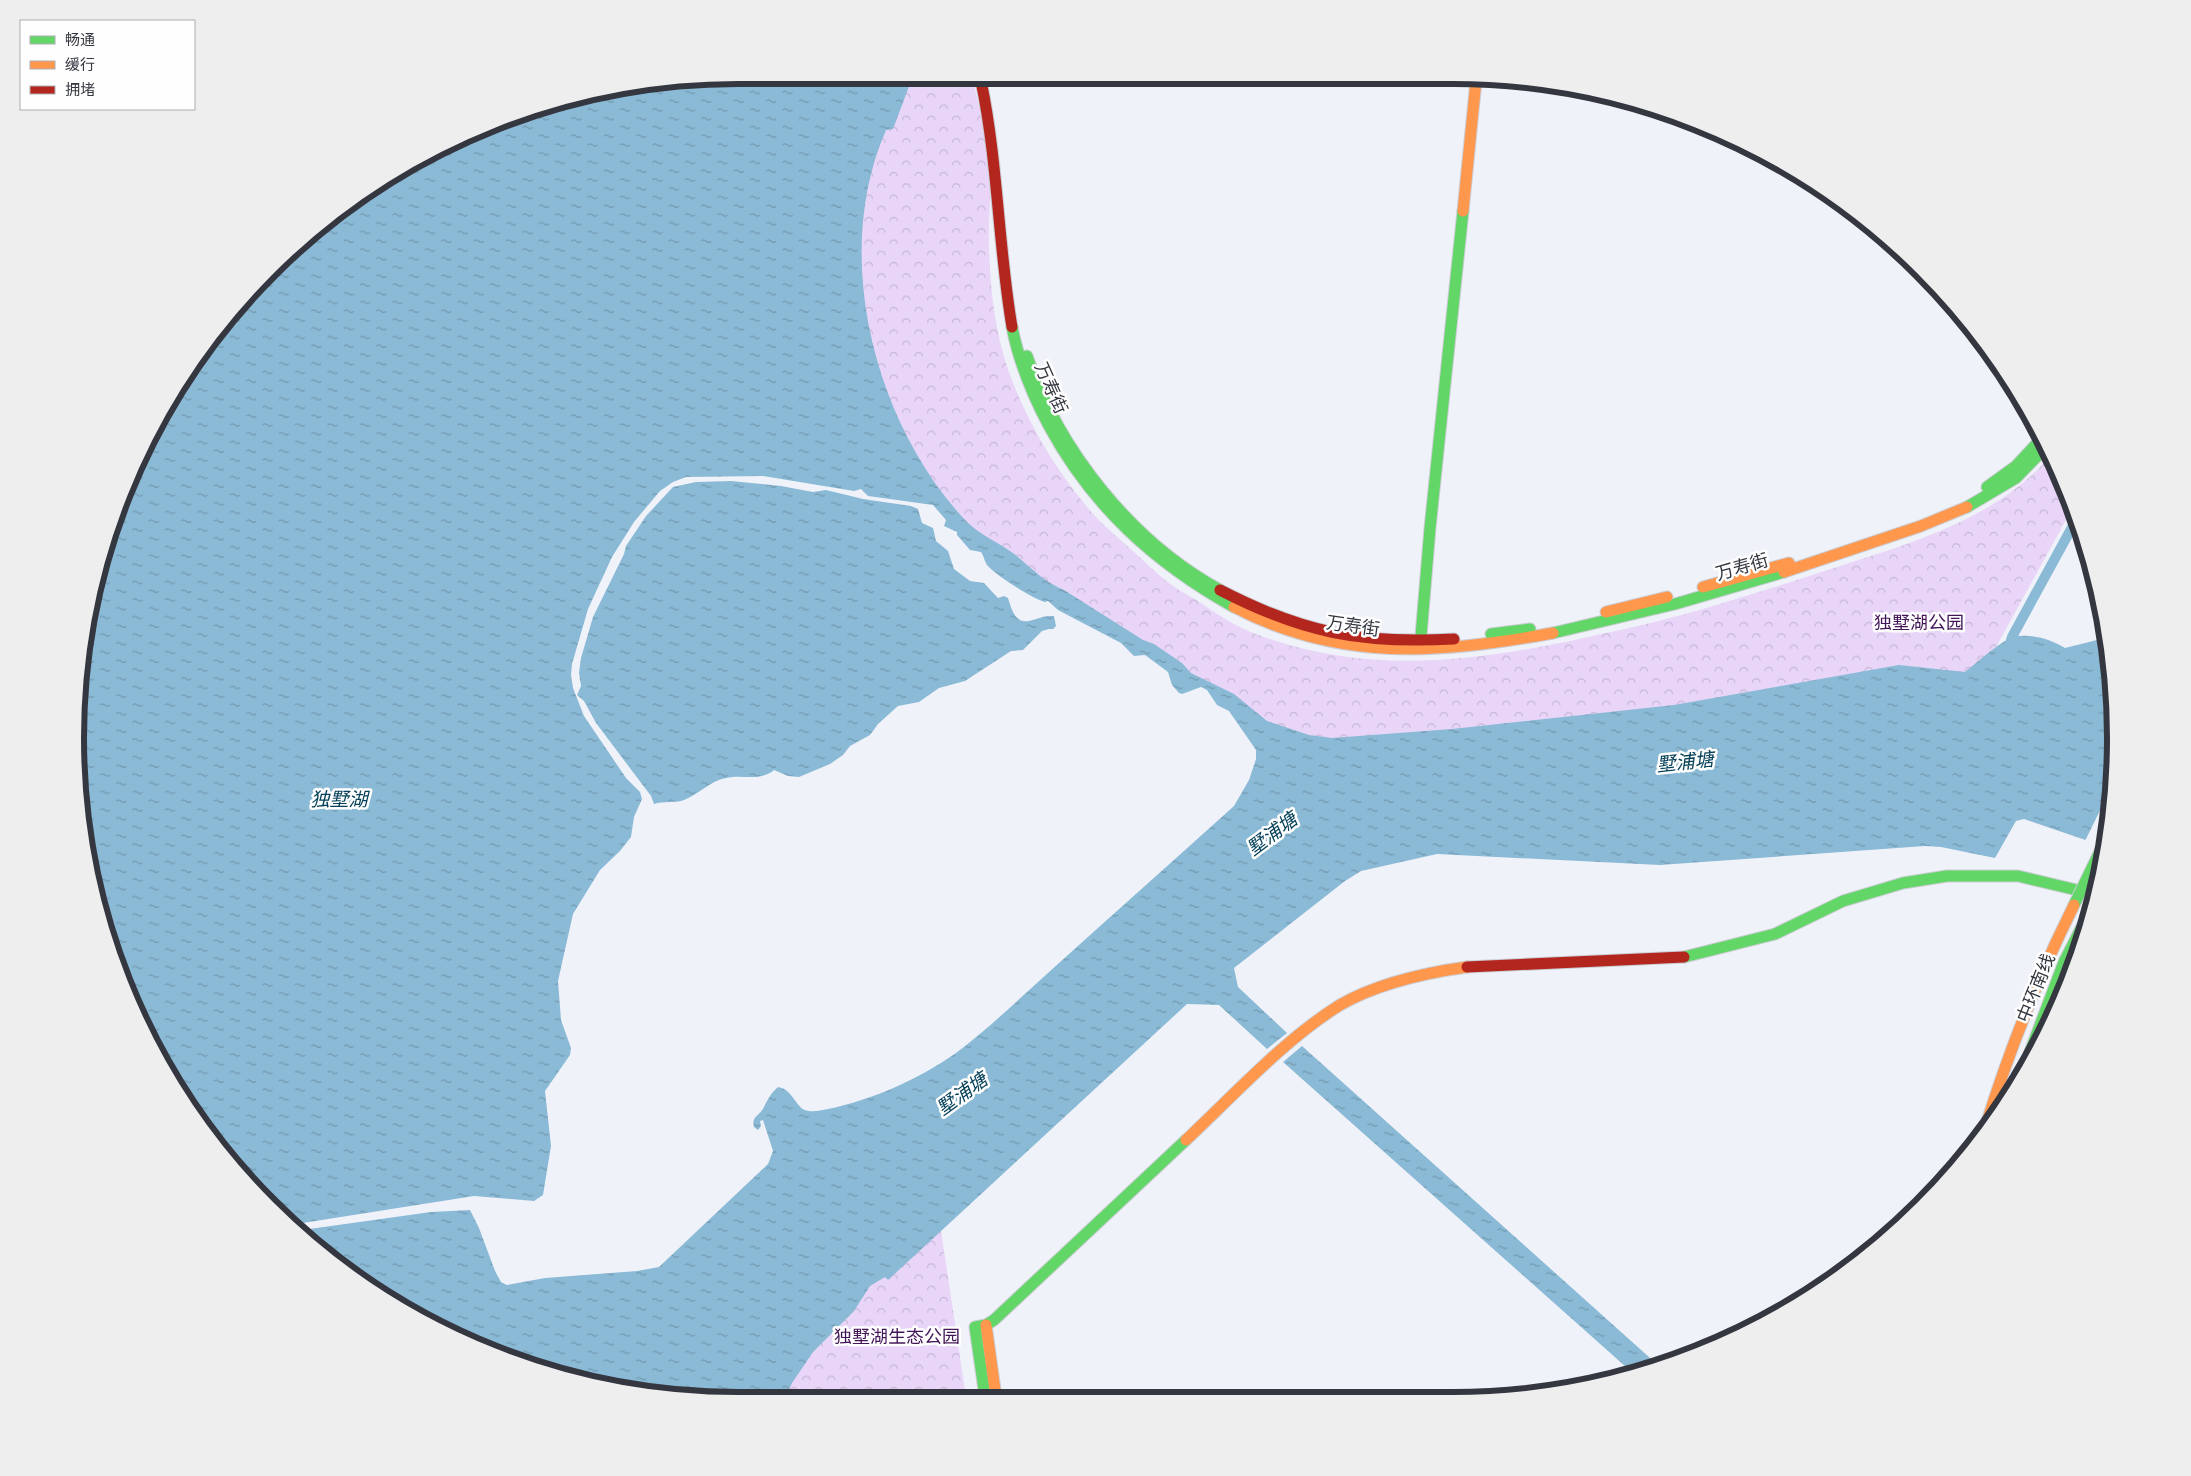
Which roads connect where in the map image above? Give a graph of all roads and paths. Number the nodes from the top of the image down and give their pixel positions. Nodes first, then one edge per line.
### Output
1 (982, 84) edge
2 (990, 84) edge
3 (1476, 85) edge
4 (2037, 443) edge
5 (2042, 453) edge
6 (1420, 646) junction
7 (2096, 862) edge
8 (2088, 893) edge
9 (2076, 939) edge
10 (2038, 1031) edge
11 (1992, 1108) edge
12 (981, 1326) junction
13 (985, 1392) edge
14 (995, 1392) edge

1 - 6 main road, 万寿街
2 - 6 main road, 万寿街
3 - 6 main road
4 - 6 main road, 万寿街
5 - 6 main road, 万寿街
7 - 11 main road, bridge
8 - 12 main road
9 - 10 main road, 中环南线
12 - 13 main road
12 - 14 main road

